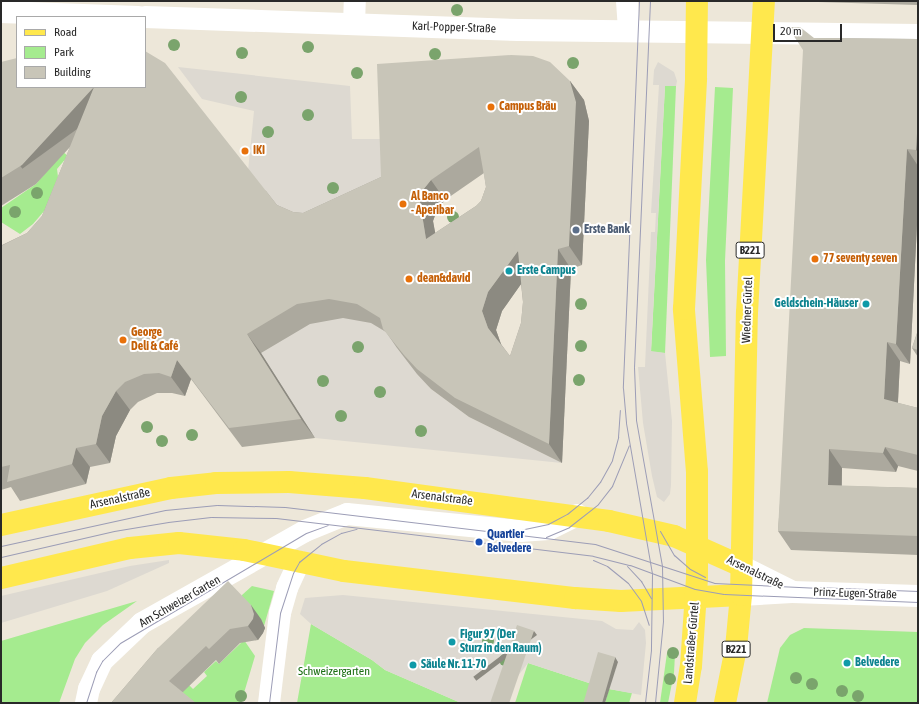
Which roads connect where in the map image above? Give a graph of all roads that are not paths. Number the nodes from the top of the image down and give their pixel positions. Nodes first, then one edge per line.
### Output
1 (355, 1) edge
2 (627, 1) edge
3 (697, 1) edge
4 (764, 1) edge
5 (127, 11) edge
6 (1, 12) edge
7 (146, 17) edge
8 (354, 24) junction
9 (697, 30) junction
10 (629, 32) junction
11 (764, 33) junction
12 (918, 35) edge
13 (578, 515) junction
14 (1, 525) edge
15 (696, 544) junction
16 (264, 555) junction
17 (299, 562) junction
18 (742, 566) junction
19 (1, 578) edge
20 (696, 591) junction
21 (792, 592) junction
22 (741, 595) junction
23 (918, 596) edge
24 (86, 703) edge
25 (269, 703) edge
26 (685, 703) edge
27 (725, 703) edge

1 - 8 street
2 - 10 street
3 - 9 main road
4 - 11 main road, Wiedner Gürtel / B221
5 - 6 street
7 - 8 street, Karl-Popper-Straße
8 - 10 street, Karl-Popper-Straße
9 - 10 street, Karl-Popper-Straße
9 - 11 street, Karl-Popper-Straße
9 - 15 main road
11 - 12 street, Karl-Popper-Straße
11 - 18 main road, Wiedner Gürtel / B221
13 - 14 main road, Arsenalstraße
13 - 15 main road, Arsenalstraße
13 - 16 street, Am Schweizer Garten
15 - 18 main road, Arsenalstraße
15 - 20 main road
16 - 17 main road, Arsenalstraße
16 - 19 main road, Arsenalstraße
16 - 24 street, Am Schweizer Garten
17 - 20 main road, Arsenalstraße
17 - 25 street
18 - 21 street, Arsenalstraße
18 - 22 main road, Wiedner Gürtel / B221
20 - 22 main road, Arsenalstraße
20 - 26 main road, Landstraßer Gürtel
21 - 22 street, Arsenalstraße
21 - 23 street, Prinz-Eugen-Straße
22 - 27 main road, B221

